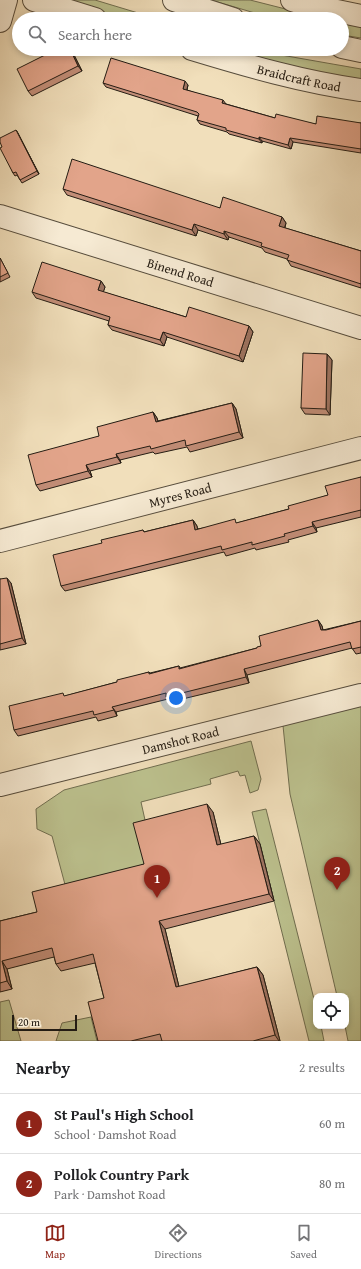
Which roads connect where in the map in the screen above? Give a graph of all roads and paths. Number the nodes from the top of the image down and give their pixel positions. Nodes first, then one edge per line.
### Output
1 (6, 0) edge
2 (34, 0) edge
3 (174, 0) edge
4 (292, 0) edge
5 (73, 12) edge
6 (211, 12) edge
7 (342, 12) edge
8 (349, 14) edge
9 (361, 16) edge
10 (0, 20) edge
11 (349, 48) edge
12 (361, 51) edge
13 (214, 56) edge
14 (361, 90) edge
15 (0, 216) edge
16 (361, 328) edge
17 (361, 448) edge
18 (0, 541) edge
19 (361, 695) edge
20 (0, 785) edge

1 - 10 street
2 - 5 street
3 - 6 street
4 - 7 street
8 - 9 street
11 - 12 street
13 - 14 street, Braidcraft Road
15 - 16 street, Binend Road
17 - 18 street, Myres Road
19 - 20 street, Damshot Road

